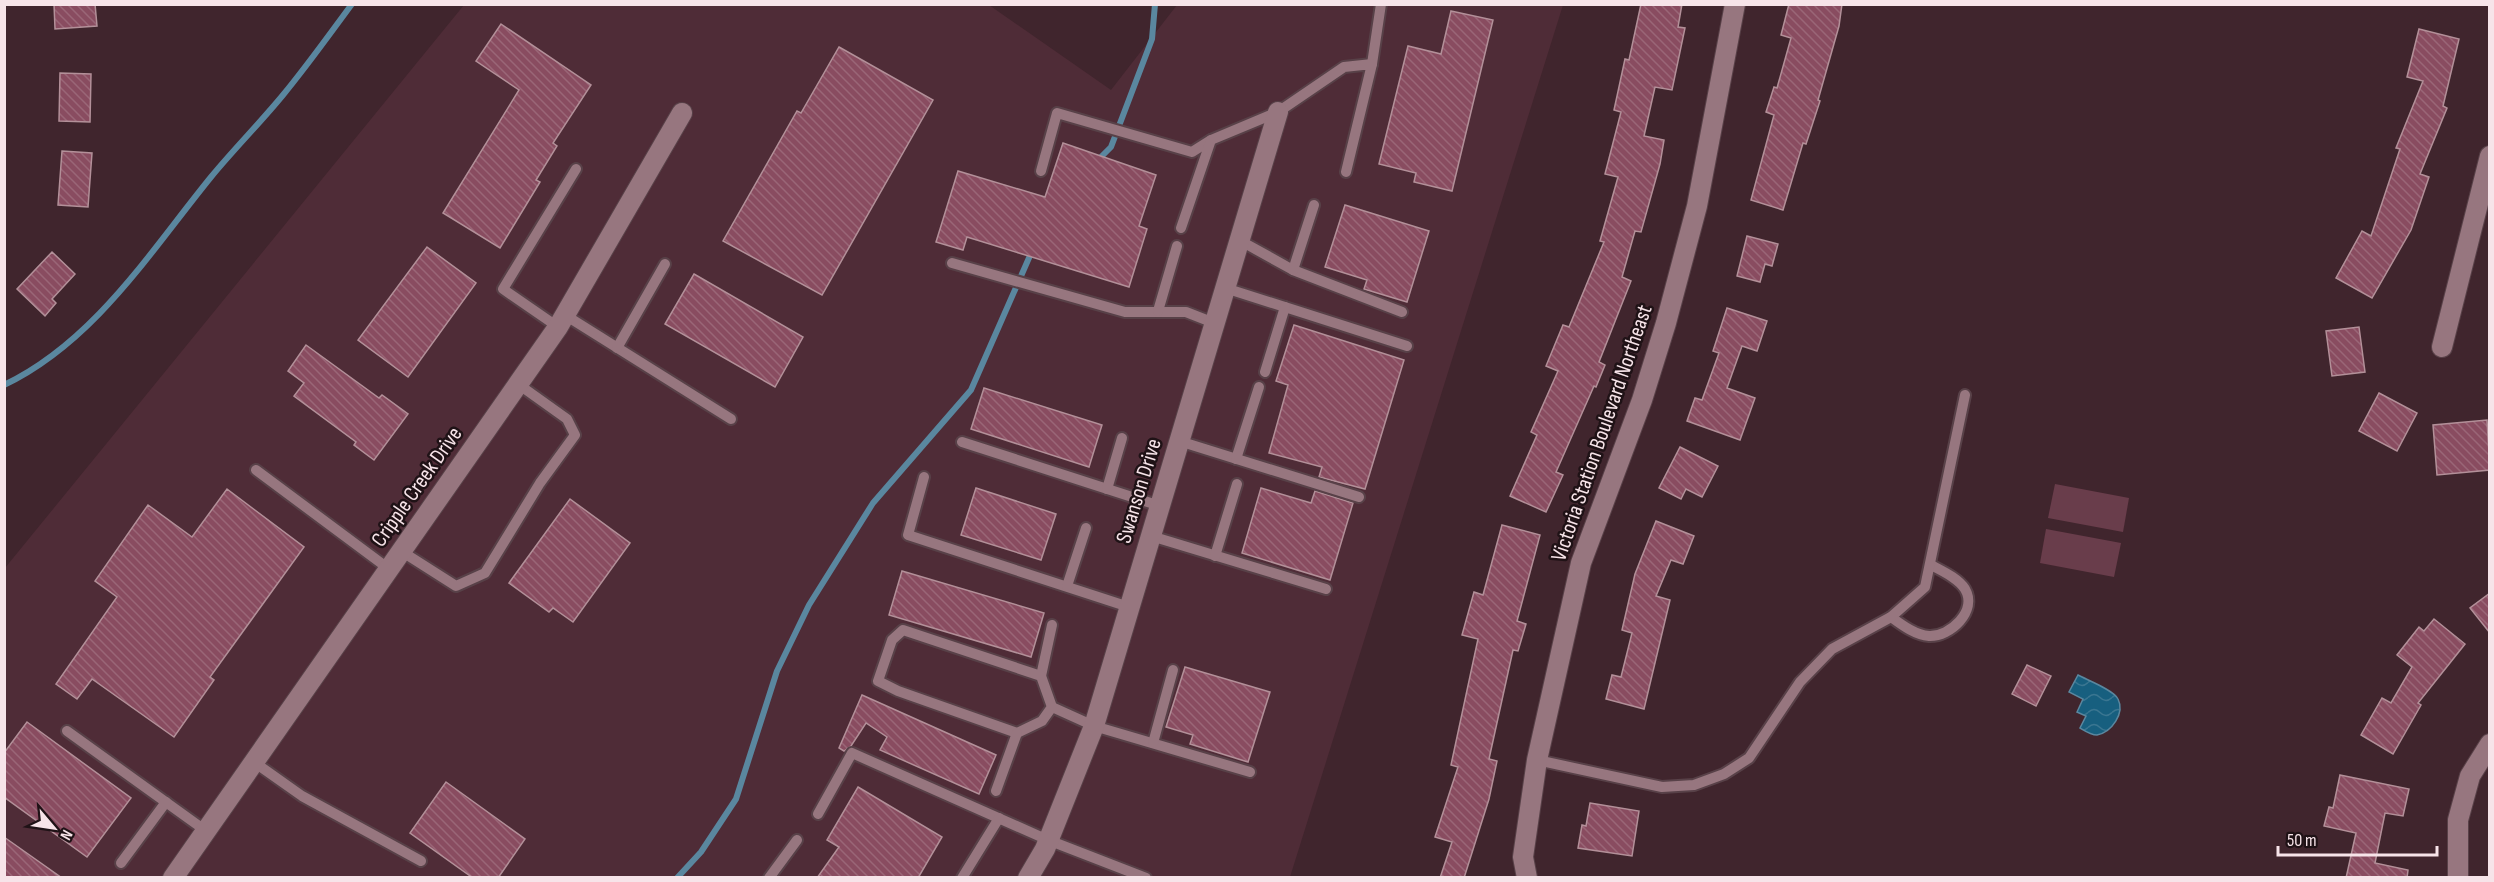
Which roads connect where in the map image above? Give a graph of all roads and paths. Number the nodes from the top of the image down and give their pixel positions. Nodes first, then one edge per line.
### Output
1 (1381, 4) edge
2 (1735, 4) edge
3 (1372, 64) junction
4 (682, 112) dead end
5 (1278, 112) junction
6 (1211, 140) junction
7 (2490, 156) edge
8 (576, 169) dead end
9 (1041, 171) dead end
10 (1346, 172) dead end
11 (1314, 204) dead end
12 (1181, 228) dead end
13 (1239, 240) junction
14 (1177, 246) dead end
15 (952, 263) dead end
16 (665, 264) dead end
17 (1293, 270) junction
18 (1225, 288) junction
19 (1285, 307) junction
20 (1158, 310) junction
21 (1402, 312) dead end
22 (561, 321) junction
23 (1214, 323) junction
24 (1407, 346) dead end
25 (2442, 347) dead end
26 (617, 348) junction
27 (1266, 372) dead end
28 (518, 384) junction
29 (1259, 387) dead end
30 (1965, 395) dead end
31 (731, 419) dead end
32 (1122, 438) dead end
33 (1179, 441) junction
34 (962, 442) dead end
35 (1236, 459) junction
36 (256, 470) dead end
37 (924, 477) dead end
38 (1237, 484) dead end
39 (1107, 489) junction
40 (1359, 497) dead end
41 (1160, 506) junction
42 (1086, 528) dead end
43 (1150, 536) junction
44 (401, 551) junction
45 (1215, 556) junction
46 (1931, 565) junction
47 (389, 569) junction
48 (1067, 586) junction
49 (1326, 589) dead end
50 (1130, 606) junction
51 (1891, 617) junction
52 (1053, 625) dead end
53 (1173, 670) dead end
54 (1041, 675) junction
55 (1052, 707) junction
56 (1094, 726) junction
57 (67, 731) dead end
58 (1017, 733) junction
59 (1153, 744) junction
60 (2490, 744) edge
61 (1537, 760) junction
62 (254, 762) junction
63 (1250, 772) dead end
64 (996, 791) dead end
65 (166, 802) junction
66 (818, 814) dead end
67 (999, 818) junction
68 (206, 831) junction
69 (797, 840) dead end
70 (1048, 840) junction
71 (421, 861) dead end
72 (121, 863) dead end
73 (1116, 866) junction
74 (173, 878) edge
75 (769, 878) edge
76 (962, 878) edge
77 (1028, 878) edge
78 (1108, 878) edge
79 (1146, 878) edge
80 (1527, 878) edge
81 (2458, 878) edge

1 - 3 lane
2 - 61 street, Victoria Station Boulevard Northeast
3 - 5 lane
3 - 10 lane
4 - 22 street, Cripple Creek Drive
5 - 6 lane
5 - 13 street, Swanson Drive
6 - 9 lane
6 - 12 lane
7 - 25 street
8 - 22 lane
11 - 17 lane
13 - 17 lane
13 - 18 street, Swanson Drive
14 - 20 lane
15 - 20 lane
16 - 26 lane
17 - 21 lane
18 - 19 lane
18 - 23 street, Swanson Drive
19 - 24 lane
19 - 27 lane
20 - 23 lane
22 - 26 lane
22 - 28 street, Cripple Creek Drive
23 - 33 street, Swanson Drive
26 - 31 lane
28 - 44 street, Cripple Creek Drive
28 - 44 lane
29 - 35 lane
30 - 46 lane
32 - 39 lane
33 - 35 lane
33 - 41 street, Swanson Drive
34 - 39 lane
35 - 40 lane
36 - 47 lane
37 - 48 lane
38 - 45 lane
39 - 41 lane
41 - 43 street, Swanson Drive
42 - 48 lane
43 - 45 lane
43 - 50 street, Swanson Drive
44 - 47 street, Cripple Creek Drive
45 - 49 lane
46 - 51 lane
46 - 51 lane
47 - 62 street, Cripple Creek Drive
48 - 50 lane
50 - 56 street, Swanson Drive
51 - 61 lane
52 - 54 lane
53 - 59 lane
54 - 55 lane
54 - 58 lane
55 - 56 lane
55 - 58 lane
56 - 59 lane
56 - 70 street, Swanson Drive
57 - 65 lane
58 - 64 lane
59 - 63 lane
60 - 81 street
61 - 80 street, Victoria Station Boulevard Northeast
62 - 68 street, Cripple Creek Drive
62 - 71 lane
65 - 68 lane
65 - 72 lane
66 - 67 lane
67 - 70 lane
67 - 76 lane
68 - 74 street, Cripple Creek Drive
69 - 75 lane
70 - 73 lane
70 - 77 street, Swanson Drive
73 - 78 lane
73 - 79 lane

